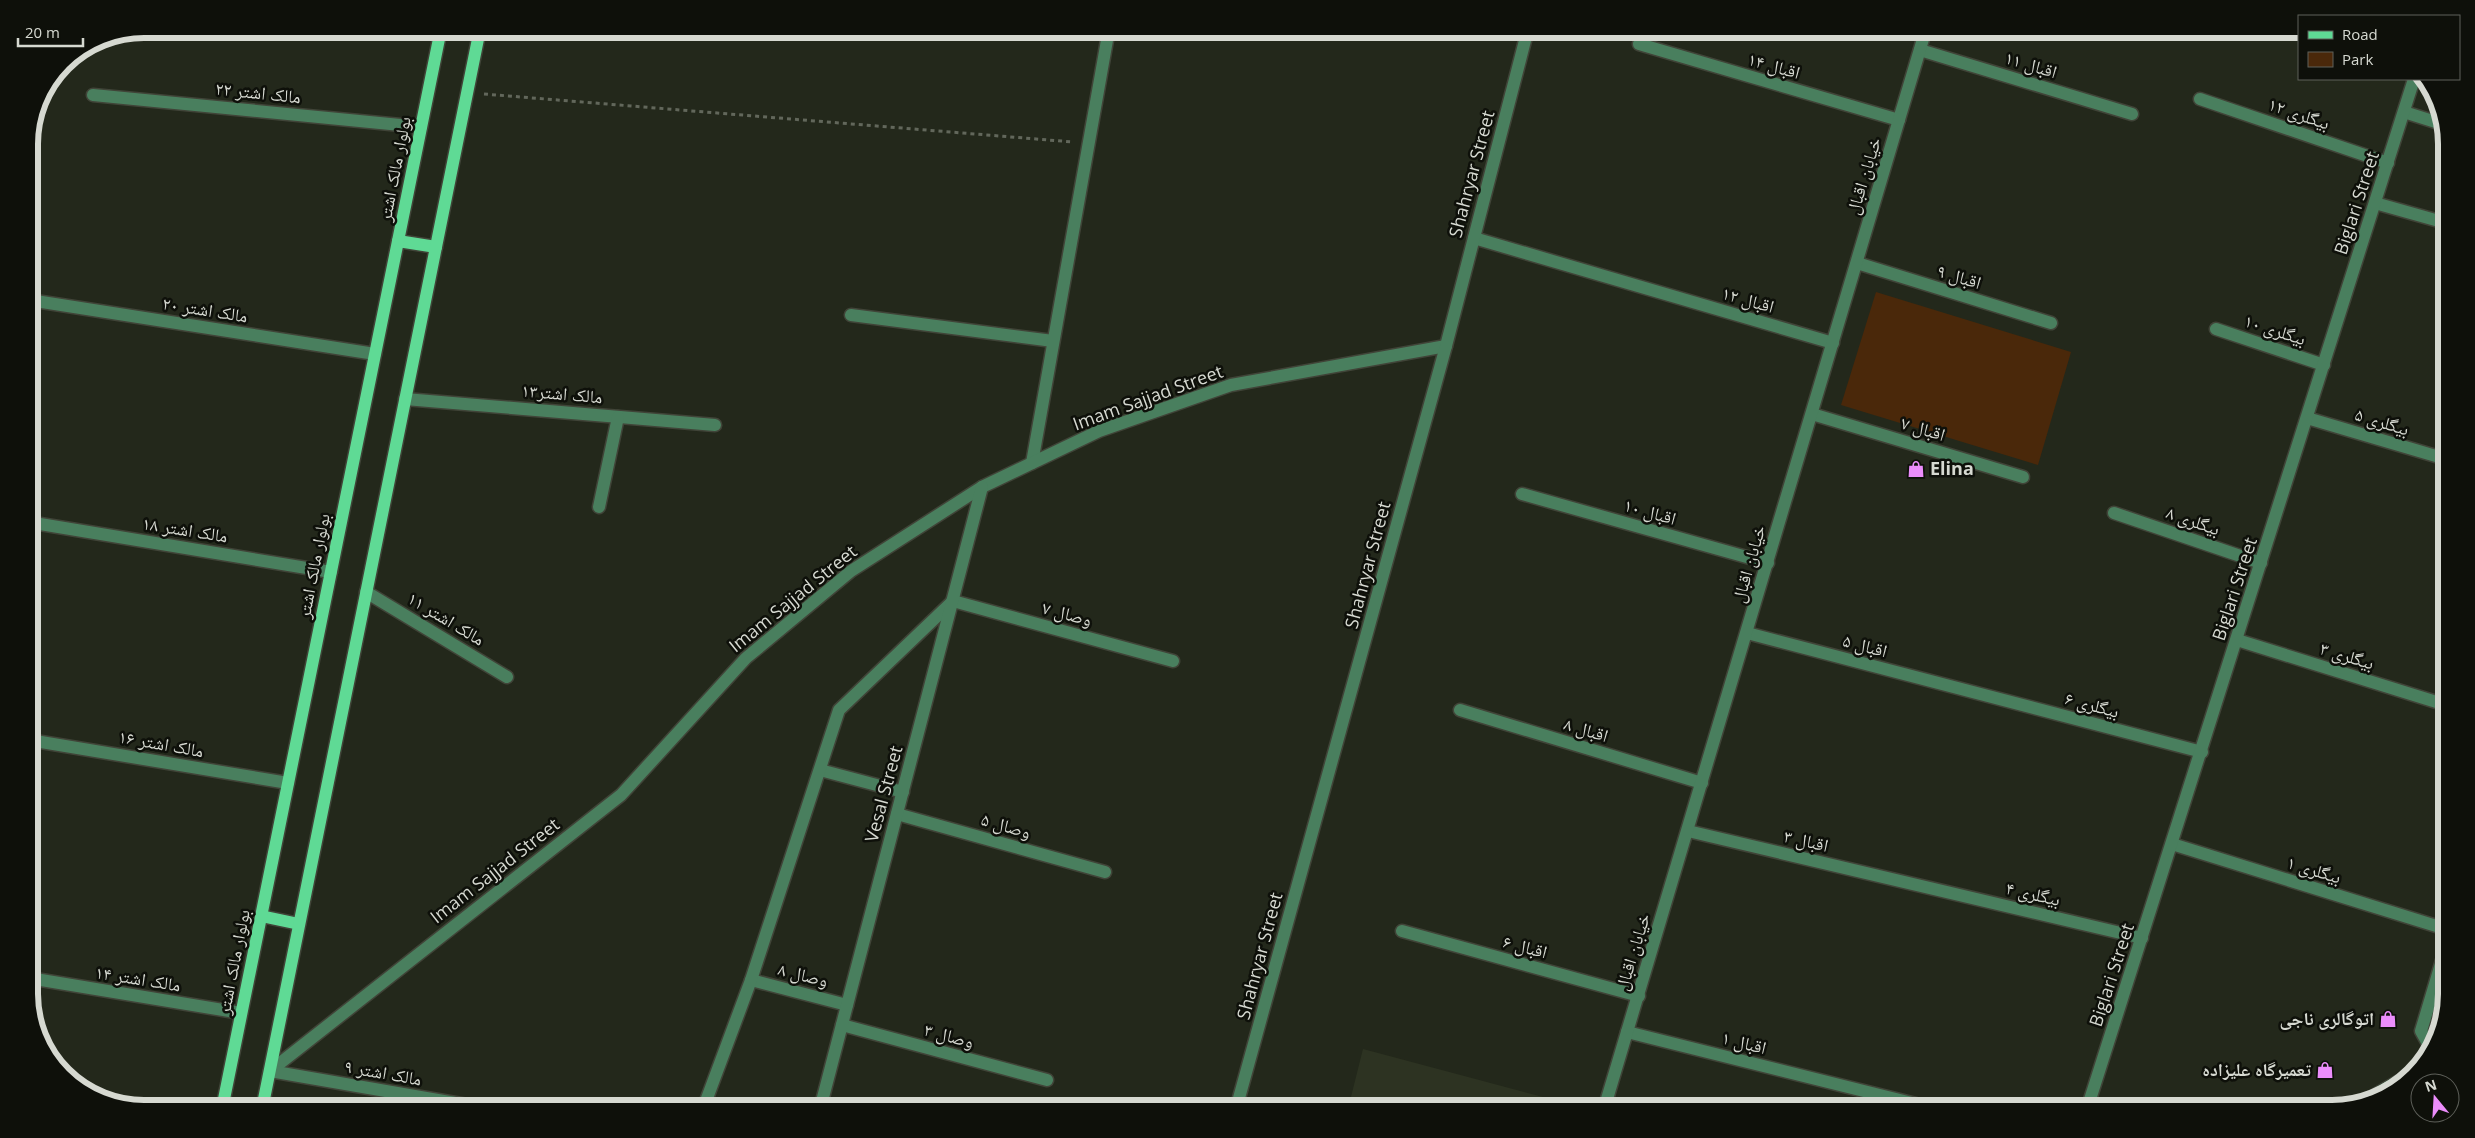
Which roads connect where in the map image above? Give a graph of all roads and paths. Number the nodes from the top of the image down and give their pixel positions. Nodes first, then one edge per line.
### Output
1 (439, 38) edge
2 (478, 38) edge
3 (1107, 38) edge
4 (1526, 38) edge
5 (1923, 38) edge
6 (1640, 44) dead end
7 (1920, 50) junction
8 (2414, 80) edge
9 (468, 93) junction
10 (92, 95) dead end
11 (2200, 99) dead end
12 (2404, 112) junction
13 (2132, 114) dead end
14 (1899, 120) junction
15 (2435, 122) edge
16 (421, 127) junction
17 (1089, 143) junction
18 (2388, 163) junction
19 (2375, 203) junction
20 (2437, 220) edge
21 (1474, 238) junction
22 (398, 241) junction
23 (436, 247) junction
24 (1857, 263) junction
25 (38, 301) edge
26 (851, 315) dead end
27 (2051, 323) dead end
28 (2216, 330) dead end
29 (1053, 341) junction
30 (1833, 344) junction
31 (1446, 346) junction
32 (375, 354) junction
33 (2324, 364) junction
34 (405, 399) junction
35 (1812, 414) junction
36 (618, 417) junction
37 (2307, 418) junction
38 (715, 425) dead end
39 (2437, 456) edge
40 (1032, 463) junction
41 (2023, 477) dead end
42 (982, 487) junction
43 (1522, 494) dead end
44 (599, 508) dead end
45 (2114, 513) dead end
46 (38, 525) edge
47 (1768, 563) junction
48 (2261, 563) junction
49 (331, 572) junction
50 (366, 592) junction
51 (952, 601) junction
52 (1748, 633) junction
53 (2237, 640) junction
54 (1173, 661) dead end
55 (507, 677) dead end
56 (1974, 692) joint
57 (2438, 702) edge
58 (1460, 710) dead end
59 (38, 741) edge
60 (2202, 752) junction
61 (820, 770) junction
62 (288, 783) junction
63 (1702, 783) junction
64 (903, 792) junction
65 (897, 814) junction
66 (1688, 831) junction
67 (2172, 844) junction
68 (1105, 872) dead end
69 (1915, 884) joint
70 (261, 916) junction
71 (299, 924) junction
72 (2438, 926) edge
73 (1402, 931) dead end
74 (2142, 938) junction
75 (2438, 975) edge
76 (38, 980) edge
77 (751, 980) junction
78 (1638, 996) junction
79 (847, 1005) junction
80 (242, 1014) junction
81 (842, 1025) junction
82 (1628, 1032) junction
83 (2426, 1040) edge
84 (270, 1071) junction
85 (1047, 1080) dead end
86 (224, 1100) edge
87 (264, 1100) edge
88 (438, 1100) edge
89 (706, 1100) edge
90 (822, 1100) edge
91 (1238, 1100) edge
92 (1607, 1100) edge
93 (1900, 1100) edge
94 (2090, 1100) edge

1 - 16 main road, بولوار مالک اشتر
2 - 9 main road
3 - 17 street
4 - 21 street, Shahryar Street
5 - 7 street, خیابان اقبال
6 - 14 street, اقبال ۱۴
7 - 13 street, اقبال ۱۱
7 - 14 street, خیابان اقبال
8 - 12 street, Biglari Street
9 - 17 path
9 - 23 main road
10 - 16 street, مالک اشتر ۲۲
11 - 18 street, بیگلری ۱۲
12 - 15 street
12 - 18 street, Biglari Street
14 - 24 street, خیابان اقبال
16 - 22 main road, بولوار مالک اشتر
17 - 29 street
18 - 19 street, Biglari Street
19 - 20 street
19 - 33 street, Biglari Street
21 - 30 street, اقبال ۱۲
21 - 31 street, Shahryar Street
22 - 23 main road
22 - 32 main road, بولوار مالک اشتر
23 - 34 main road
24 - 27 street, اقبال ۹
24 - 30 street, خیابان اقبال
25 - 32 street, مالک اشتر ۲۰
26 - 29 street
28 - 33 street, بیگلری ۱۰
29 - 40 street
30 - 35 street, خیابان اقبال
31 - 40 street, Imam Sajjad Street
31 - 91 street, Shahryar Street
32 - 49 main road, بولوار مالک اشتر
33 - 37 street, Biglari Street
34 - 36 street, مالک اشتر۱۳
34 - 50 main road
35 - 41 street, اقبال ۷
35 - 47 street, خیابان اقبال
36 - 38 street, مالک اشتر۱۳
36 - 44 street
37 - 39 street, بیگلری ۵
37 - 48 street, Biglari Street
40 - 42 street, Imam Sajjad Street
42 - 51 street, Vesal Street
42 - 84 street, Imam Sajjad Street
43 - 47 street, اقبال ۱۰
45 - 48 street, بیگلری ۸
46 - 49 street, مالک اشتر ۱۸
47 - 52 street, خیابان اقبال
48 - 53 street, Biglari Street
49 - 62 main road, بولوار مالک اشتر
50 - 55 street, مالک اشتر ۱۱
50 - 71 main road
51 - 54 street, وصال ۷
51 - 61 street
51 - 64 street, Vesal Street
52 - 56 street, اقبال ۵
52 - 63 street, خیابان اقبال
53 - 57 street, بیگلری ۳
53 - 60 street, Biglari Street
56 - 60 street, بیگلری ۶
58 - 63 street, اقبال ۸
59 - 62 street, مالک اشتر ۱۶
60 - 67 street, Biglari Street
61 - 64 street
61 - 77 street
62 - 70 main road, بولوار مالک اشتر
63 - 66 street, خیابان اقبال
64 - 65 street, Vesal Street
65 - 68 street, وصال ۵
65 - 79 street, Vesal Street
66 - 69 street, اقبال ۳
66 - 78 street, خیابان اقبال
67 - 72 street, بیگلری ۱
67 - 74 street, Biglari Street
69 - 74 street, بیگلری ۴
70 - 71 main road
70 - 80 main road, بولوار مالک اشتر
71 - 84 main road
73 - 78 street, اقبال ۶
74 - 94 street, Biglari Street
75 - 83 street
76 - 80 street, مالک اشتر ۱۴
77 - 79 street, وصال ۸
77 - 89 street
78 - 82 street, خیابان اقبال
79 - 81 street, Vesal Street
80 - 86 main road, بولوار مالک اشتر
81 - 85 street, وصال ۳
81 - 90 street, Vesal Street
82 - 92 street, خیابان اقبال
82 - 93 street, اقبال ۱
84 - 87 main road
84 - 88 street, مالک اشتر ۹

